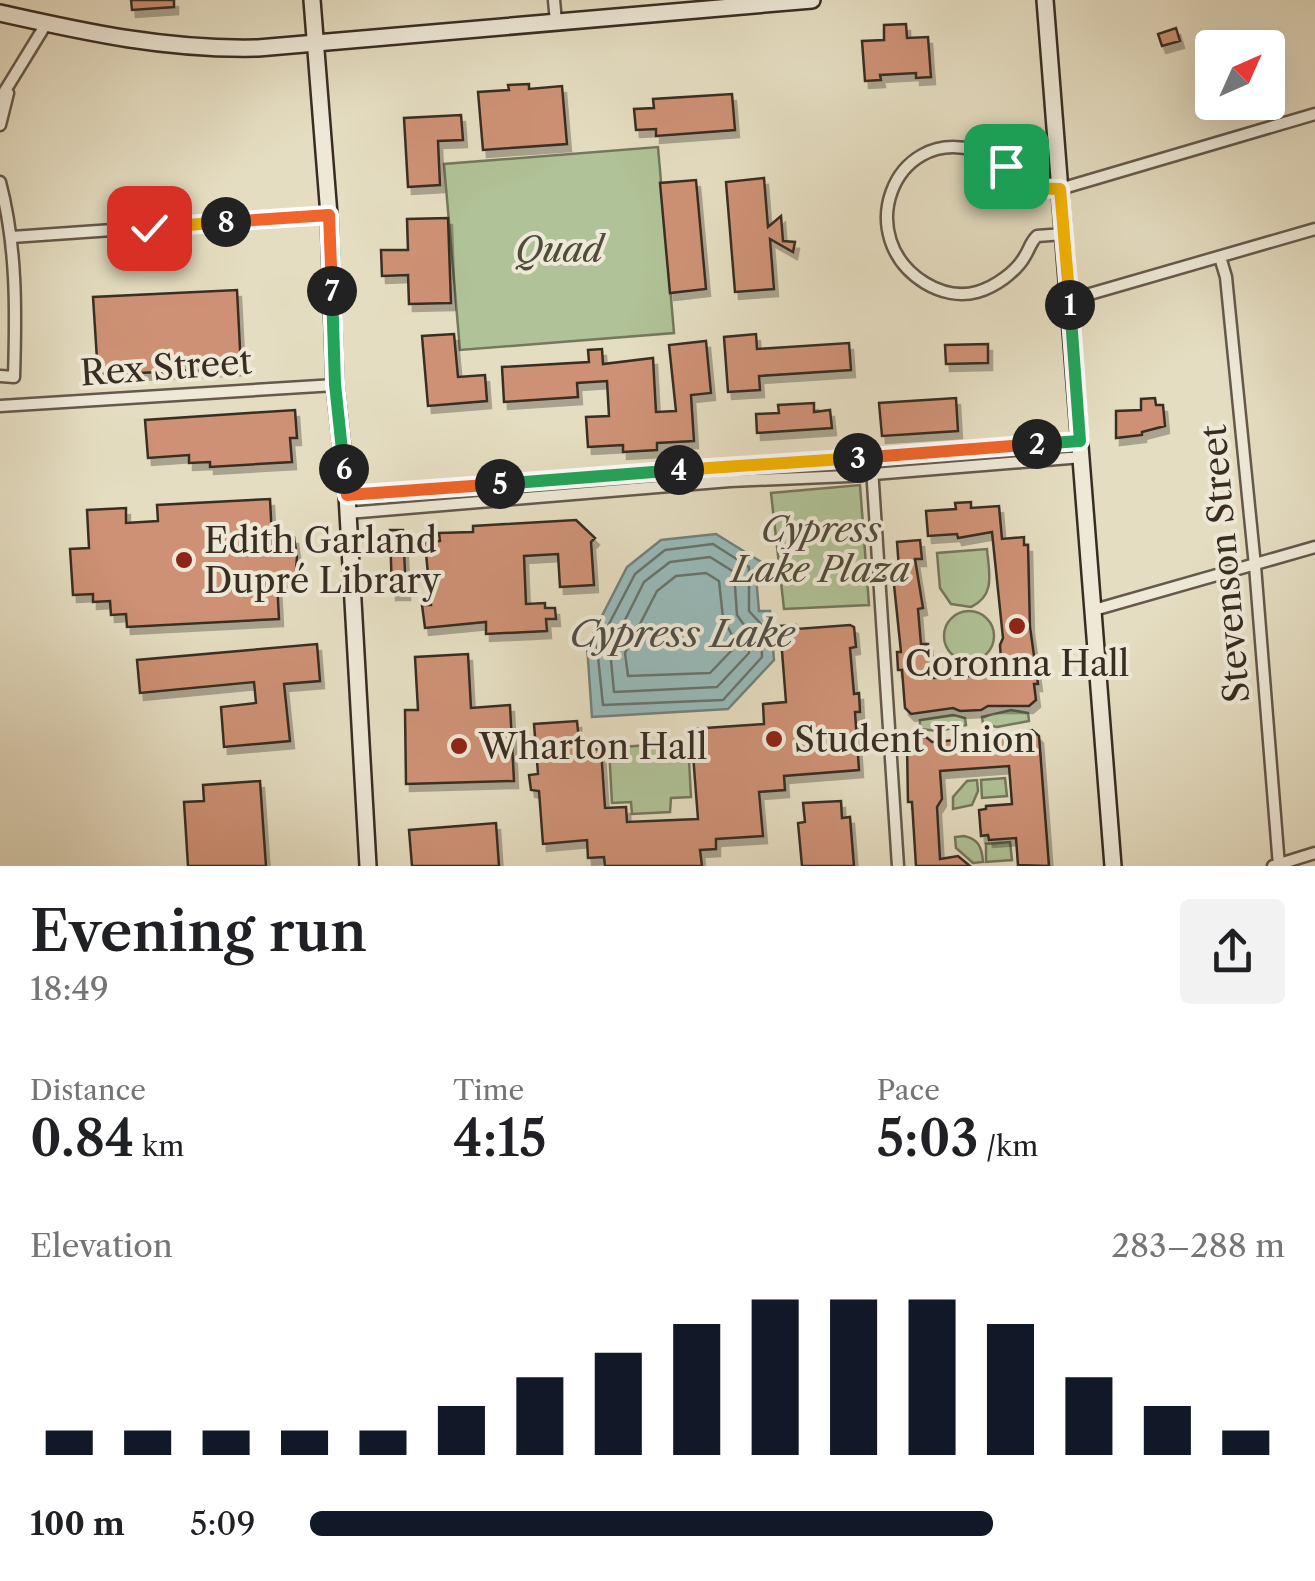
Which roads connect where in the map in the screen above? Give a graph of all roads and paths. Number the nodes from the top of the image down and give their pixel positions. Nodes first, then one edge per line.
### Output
1 (312, 0) edge
2 (554, 0) edge
3 (802, 0) edge
4 (1045, 0) edge
5 (0, 13) edge
6 (556, 22) junction
7 (46, 24) junction
8 (316, 42) junction
9 (10, 87) junction
10 (0, 99) edge
11 (1315, 114) edge
12 (0, 125) edge
13 (0, 182) edge
14 (1060, 189) junction
15 (329, 215) junction
16 (1315, 228) edge
17 (1064, 234) junction
18 (12, 237) junction
19 (1220, 258) junction
20 (1069, 300) junction
21 (16, 306) junction
22 (0, 308) edge
23 (0, 376) edge
24 (335, 384) junction
25 (0, 406) edge
26 (992, 448) junction
27 (1081, 449) junction
28 (871, 457) junction
29 (994, 465) junction
30 (621, 474) junction
31 (872, 474) junction
32 (435, 488) junction
33 (621, 490) junction
34 (347, 495) junction
35 (436, 507) junction
36 (348, 514) junction
37 (1315, 548) edge
38 (1255, 566) junction
39 (1094, 610) junction
40 (1315, 853) edge
41 (1276, 865) edge
42 (368, 866) edge
43 (898, 866) edge
44 (1113, 866) edge

1 - 8 main road
2 - 6 street
3 - 6 main road
4 - 14 main road
5 - 7 main road
6 - 8 main road
7 - 8 main road
7 - 9 street
8 - 15 main road
9 - 10 street
9 - 12 street
11 - 14 street
13 - 18 street
14 - 17 main road
14 - 17 street
15 - 18 street
15 - 24 main road
16 - 19 street
17 - 20 main road
18 - 21 street
19 - 20 street
19 - 38 street, Stevenson Street
20 - 27 main road
21 - 22 street
21 - 23 street
24 - 25 street, Rex Street
24 - 34 main road
26 - 27 street
26 - 28 street
26 - 29 street
27 - 29 street
27 - 39 main road
28 - 30 street
28 - 31 street
29 - 31 street
30 - 32 street
30 - 33 street
31 - 33 street
31 - 43 street
32 - 34 street
32 - 35 street
33 - 35 street
34 - 36 main road
35 - 36 street
36 - 42 main road
37 - 38 street
38 - 39 street
38 - 41 street, Stevenson Street
39 - 44 main road
40 - 41 street

